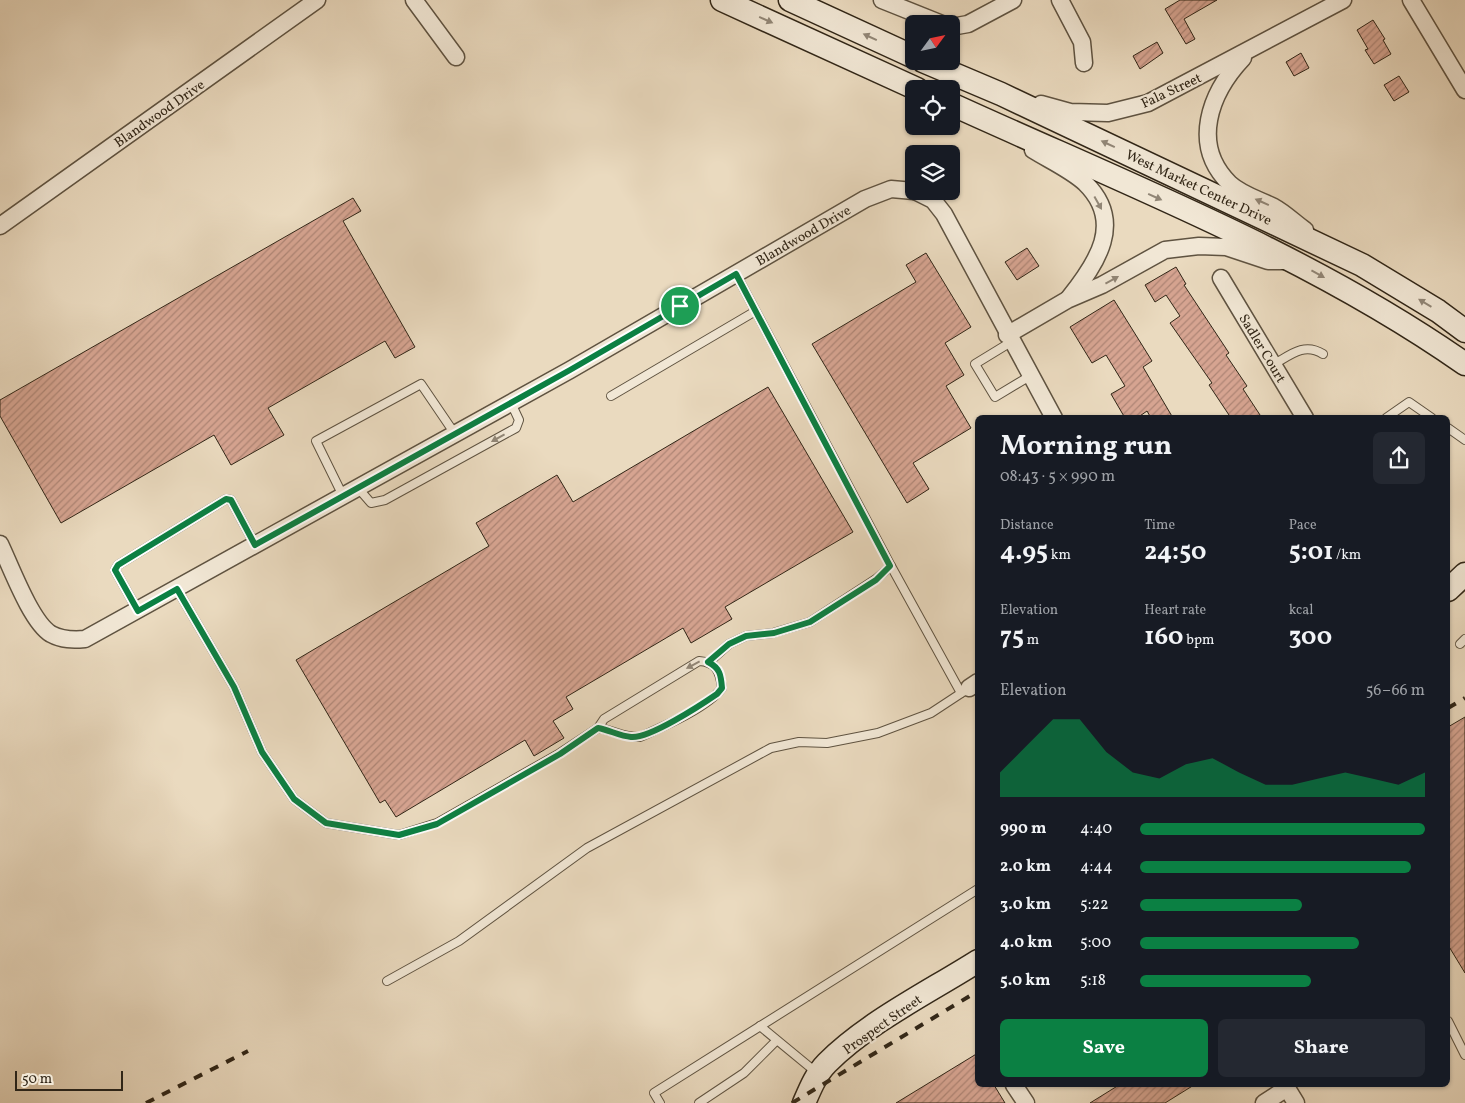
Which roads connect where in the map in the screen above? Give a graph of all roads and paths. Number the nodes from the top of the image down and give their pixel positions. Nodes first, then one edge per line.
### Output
1 (317, 0) edge
2 (414, 0) edge
3 (722, 0) edge
4 (790, 0) edge
5 (882, 0) edge
6 (1013, 0) edge
7 (1060, 0) edge
8 (1343, 0) edge
9 (1410, 0) edge
10 (920, 15) edge
11 (960, 26) edge
12 (1249, 51) junction
13 (905, 53) edge
14 (456, 57) dead end
15 (1084, 63) dead end
16 (944, 70) edge
17 (905, 84) edge
18 (1465, 90) edge
19 (1001, 94) junction
20 (960, 108) edge
21 (990, 122) junction
22 (905, 190) edge
23 (933, 200) edge
24 (0, 226) edge
25 (1331, 250) junction
26 (1294, 260) junction
27 (736, 274) junction
28 (1221, 278) dead end
29 (1067, 300) junction
30 (754, 312) junction
31 (1465, 331) edge
32 (1009, 339) junction
33 (1323, 354) dead end
34 (1465, 364) edge
35 (1273, 365) junction
36 (1030, 376) junction
37 (611, 396) dead end
38 (511, 403) junction
39 (1052, 415) edge
40 (1303, 415) edge
41 (1390, 415) edge
42 (1428, 415) edge
43 (1450, 429) edge
44 (455, 434) junction
45 (1465, 440) edge
46 (358, 488) junction
47 (343, 496) junction
48 (0, 544) edge
49 (255, 545) junction
50 (890, 566) junction
51 (5, 568) edge
52 (1465, 574) edge
53 (1450, 588) edge
54 (177, 589) junction
55 (138, 611) junction
56 (708, 662) junction
57 (969, 688) edge
58 (598, 728) junction
59 (975, 891) edge
60 (975, 963) edge
61 (387, 981) dead end
62 (760, 1026) junction
63 (1450, 1026) edge
64 (776, 1041) junction
65 (1465, 1055) edge
66 (819, 1074) junction
67 (1015, 1087) edge
68 (1285, 1087) edge
69 (1287, 1087) edge
70 (660, 1103) edge
71 (699, 1103) edge
72 (804, 1103) edge
73 (1026, 1103) edge
74 (1264, 1103) edge
75 (1296, 1103) edge

1 - 24 street, Blandwood Drive
2 - 14 street
3 -> 17 main road
13 -> 4 main road
5 - 10 street
6 - 11 street
7 - 15 street
8 - 12 street, Fala Street
9 - 18 street
12 - 19 street, Fala Street
25 -> 12 street, Fala Street
16 - 19 main road, West Market Center Drive
25 -> 19 main road, West Market Center Drive
20 - 21 main road, West Market Center Drive
21 -> 26 main road, West Market Center Drive
21 -> 29 street
22 - 27 street, Blandwood Drive
23 - 32 street, Blandwood Drive
31 -> 25 main road, West Market Center Drive
29 -> 26 street
26 -> 34 main road, West Market Center Drive
27 - 30 lane
27 - 38 street, Blandwood Drive
28 - 35 street, Sadler Court
29 - 32 street
30 - 37 lane
30 - 50 lane
32 - 36 street, Blandwood Drive
32 - 36 lane
33 - 35 lane
35 - 40 street, Sadler Court
36 - 39 street, Blandwood Drive
38 - 44 street, Blandwood Drive
38 -> 46 lane
41 - 42 lane
43 - 45 lane
44 - 46 street, Blandwood Drive
44 - 47 lane
46 - 47 street, Blandwood Drive
47 - 49 street, Blandwood Drive
48 - 51 street, Blandwood Drive
49 - 54 street, Blandwood Drive
49 - 55 lane
50 - 56 lane
50 - 57 lane
51 - 55 street, Blandwood Drive
52 - 53 main road
54 - 55 street, Blandwood Drive
54 - 58 lane
56 -> 58 lane
56 - 58 lane
57 - 61 lane
59 - 62 lane
60 - 66 main road, Prospect Street
62 - 64 lane
62 - 70 lane
63 - 65 lane
64 - 66 lane
64 - 71 lane
66 - 72 main road, Prospect Street
67 - 73 street
68 - 74 street
69 - 75 street

